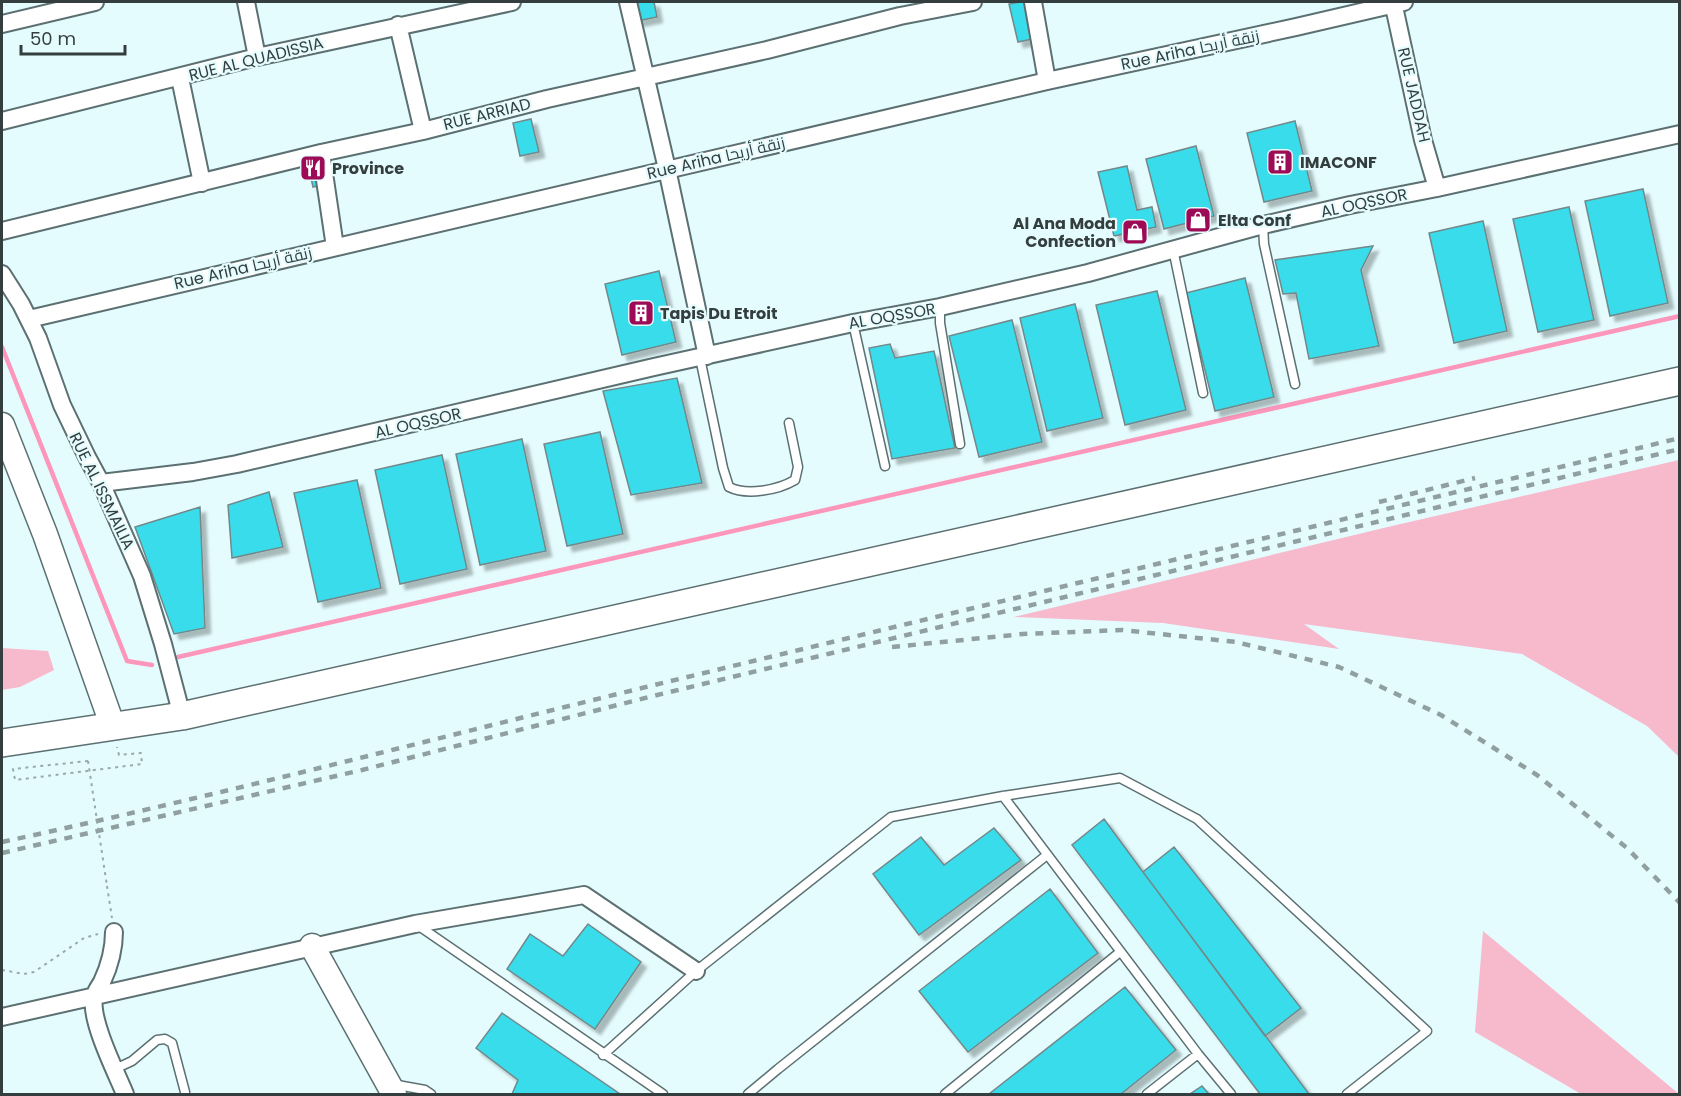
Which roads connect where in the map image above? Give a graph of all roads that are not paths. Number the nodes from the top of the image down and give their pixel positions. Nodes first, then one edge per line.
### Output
1 (95, 2) edge
2 (246, 2) edge
3 (512, 2) edge
4 (628, 2) edge
5 (973, 2) edge
6 (1033, 2) edge
7 (1397, 2) edge
8 (899, 9) edge
9 (2, 24) edge
10 (398, 26) junction
11 (257, 57) junction
12 (646, 76) junction
13 (180, 78) junction
14 (1047, 81) junction
15 (2, 121) edge
16 (423, 131) junction
17 (1680, 134) edge
18 (321, 153) junction
19 (667, 170) junction
20 (202, 183) junction
21 (1437, 188) junction
22 (1263, 225) junction
23 (2, 231) edge
24 (335, 247) junction
25 (1173, 249) junction
26 (2, 274) edge
27 (940, 307) junction
28 (29, 319) junction
29 (853, 323) junction
30 (703, 357) junction
31 (1680, 381) edge
32 (1295, 384) dead end
33 (1203, 393) dead end
34 (789, 423) dead end
35 (2, 425) edge
36 (960, 444) dead end
37 (885, 465) dead end
38 (102, 483) junction
39 (182, 716) junction
40 (113, 727) junction
41 (2, 742) edge
42 (1003, 796) junction
43 (1047, 855) junction
44 (415, 924) junction
45 (113, 927) road end
46 (312, 946) junction
47 (1120, 952) junction
48 (696, 971) junction
49 (94, 996) junction
50 (2, 1017) edge
51 (1198, 1054) junction
52 (603, 1055) junction
53 (115, 1069) junction
54 (391, 1089) edge
55 (184, 1092) dead end
56 (125, 1095) edge
57 (432, 1095) edge
58 (663, 1095) edge
59 (748, 1095) edge
60 (945, 1095) edge
61 (1147, 1095) edge
62 (1231, 1095) edge
63 (1347, 1095) edge

1 - 9 street
2 - 11 street
3 - 10 street, RUE AL QUADISSIA
4 - 12 street
5 - 8 street, RUE ARRIAD
6 - 14 street
7 - 14 street, Rue Ariha زنقة أريحا
7 - 21 street, RUE JADDAH
8 - 12 street, RUE ARRIAD
10 - 11 street, RUE AL QUADISSIA
10 - 16 street
11 - 13 street, RUE AL QUADISSIA
12 - 16 street, RUE ARRIAD
12 - 19 street
13 - 15 street, RUE AL QUADISSIA
13 - 20 street
14 - 19 street, Rue Ariha زنقة أريحا
16 - 18 street, RUE ARRIAD
17 - 21 street, AL OQSSOR
18 - 20 street, RUE ARRIAD
18 - 24 street
19 - 24 street, Rue Ariha زنقة أريحا
19 - 30 street
20 - 23 street, RUE ARRIAD
21 - 22 street, AL OQSSOR
22 - 25 street, AL OQSSOR
22 - 32 lane
24 - 28 street, Rue Ariha زنقة أريحا
25 - 27 street, AL OQSSOR
25 - 33 lane
26 - 28 street, RUE AL ISSMAILIA
27 - 29 street, AL OQSSOR
27 - 36 lane
28 - 38 street, RUE AL ISSMAILIA
29 - 30 street, AL OQSSOR
29 - 37 lane
30 - 34 lane
30 - 38 street, AL OQSSOR
31 - 39 main road
35 - 40 street
38 - 39 street, RUE AL ISSMAILIA
39 - 40 main road
40 - 41 main road
42 - 43 lane
42 - 48 lane
42 - 63 lane
43 - 47 lane
43 - 59 lane
44 - 46 street
44 - 48 street
44 - 52 lane
45 - 49 street
46 - 49 street
46 - 54 street
47 - 51 lane
47 - 60 lane
48 - 52 lane
49 - 50 street
49 - 53 street
51 - 61 lane
51 - 62 lane
52 - 58 lane
53 - 55 lane
53 - 56 street
54 - 57 lane

